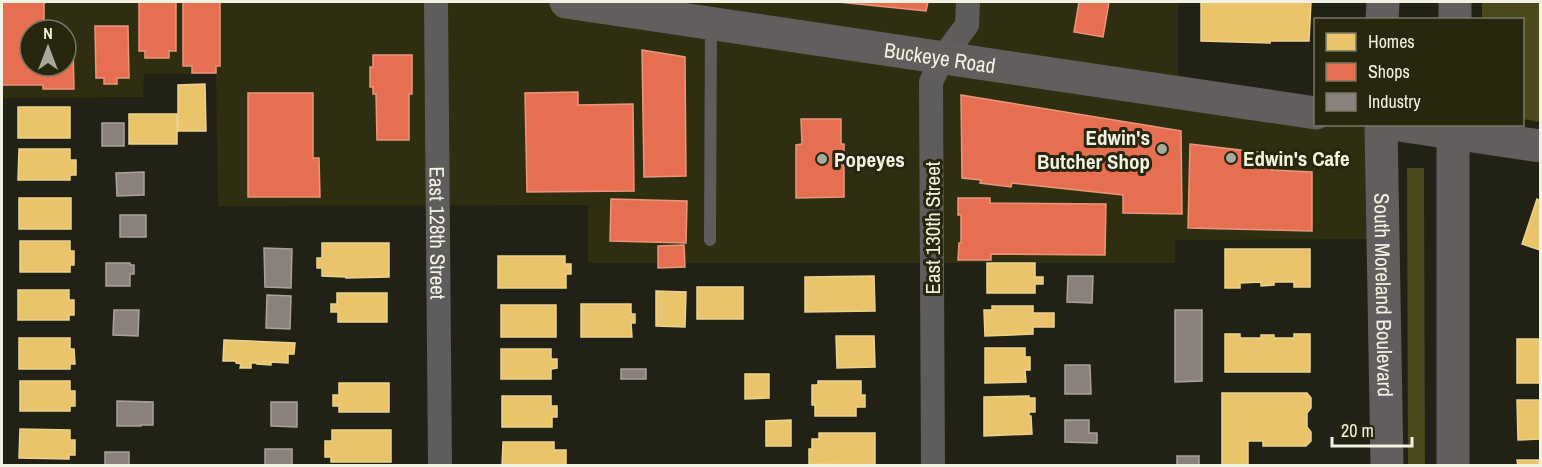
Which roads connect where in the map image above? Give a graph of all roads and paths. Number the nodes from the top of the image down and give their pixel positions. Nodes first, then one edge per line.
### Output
1 (436, 2) edge
2 (566, 2) edge
3 (968, 2) edge
4 (1383, 2) edge
5 (1455, 2) edge
6 (1382, 18) edge
7 (1455, 18) edge
8 (711, 23) junction
9 (943, 57) junction
10 (1314, 113) edge
11 (1381, 126) edge
12 (1416, 126) edge
13 (1453, 129) edge
14 (1540, 146) edge
15 (710, 240) dead end
16 (440, 465) edge
17 (933, 465) edge
18 (1387, 465) edge
19 (1453, 465) edge

1 - 16 street, East 128th Street
2 - 8 street, Buckeye Road
3 - 9 street, East 130th Street
4 - 6 street
5 - 7 street
8 - 9 street, Buckeye Road
8 - 15 lane
9 - 10 street, Buckeye Road
9 - 17 street, East 130th Street
11 - 18 street, South Moreland Boulevard
12 - 13 street
13 - 14 street
13 - 19 street

